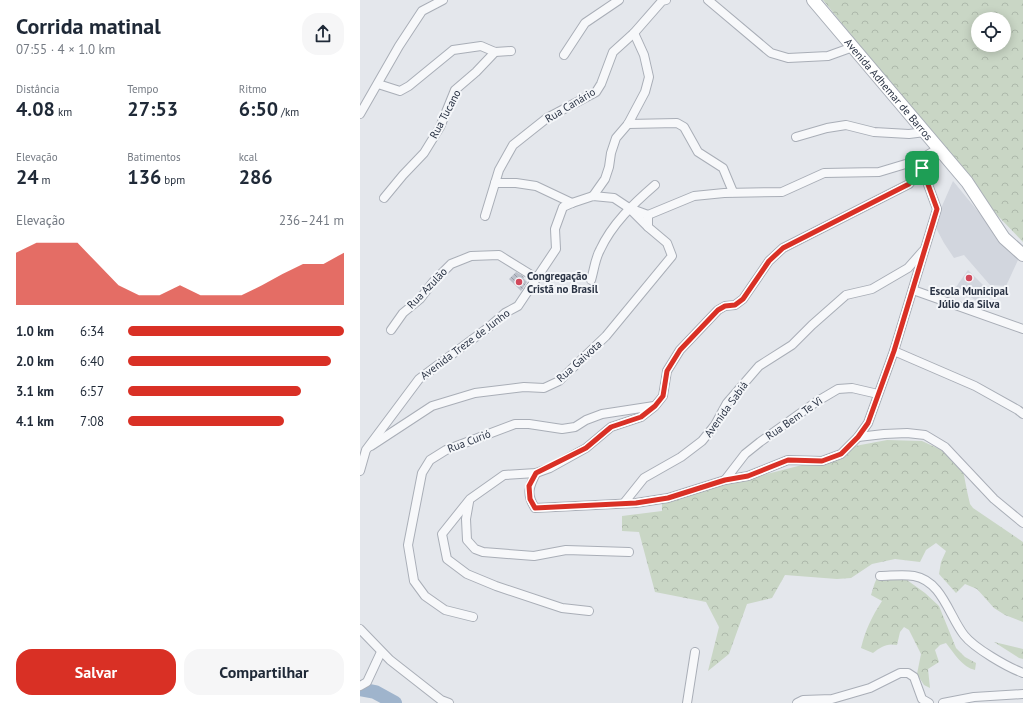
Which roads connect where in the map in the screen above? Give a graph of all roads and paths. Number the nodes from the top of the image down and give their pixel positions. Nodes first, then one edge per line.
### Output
1 (442, 0) edge
2 (619, 0) edge
3 (666, 0) edge
4 (708, 0) edge
5 (812, 0) edge
6 (634, 33) junction
7 (853, 47) junction
8 (512, 51) dead end
9 (495, 52) junction
10 (564, 55) dead end
11 (378, 84) junction
12 (360, 114) edge
13 (628, 124) junction
14 (925, 132) junction
15 (796, 137) dead end
16 (939, 148) junction
17 (921, 164) junction
18 (495, 183) junction
19 (655, 184) dead end
20 (733, 192) junction
21 (593, 196) junction
22 (384, 198) dead end
23 (572, 202) junction
24 (629, 208) junction
25 (648, 215) junction
26 (485, 216) dead end
27 (648, 227) junction
28 (925, 249) junction
29 (1023, 255) edge
30 (536, 278) junction
31 (591, 280) dead end
32 (913, 290) junction
33 (1023, 329) edge
34 (391, 330) dead end
35 (894, 351) junction
36 (878, 394) junction
37 (655, 406) junction
38 (1023, 414) edge
39 (858, 437) junction
40 (366, 450) junction
41 (360, 470) edge
42 (536, 473) junction
43 (725, 480) junction
44 (470, 499) junction
45 (624, 503) junction
46 (1023, 523) edge
47 (629, 552) dead end
48 (880, 576) dead end
49 (589, 611) dead end
50 (473, 617) dead end
51 (360, 629) edge
52 (381, 652) junction
53 (695, 652) dead end
54 (1023, 673) edge
55 (364, 684) edge
56 (1023, 694) edge
57 (449, 703) edge
58 (687, 703) edge
59 (797, 703) edge
60 (929, 703) edge
61 (943, 703) edge

1 - 11 street
2 - 10 street
3 - 6 street, Rua Canário
4 - 7 street
5 - 7 street, Avenida Adhemar de Barros
6 - 13 street
6 - 18 street, Rua Canário
7 - 14 street, Avenida Adhemar de Barros
8 - 9 street
9 - 11 street
9 - 22 street, Rua Tucano
11 - 12 street
13 - 20 street
13 - 21 street
14 - 15 street
14 - 16 street, Avenida Adhemar de Barros
16 - 17 street
16 - 29 street, Avenida Adhemar de Barros
17 - 20 street
17 - 28 street
17 - 37 street
18 - 23 street
18 - 26 street, Rua Canário
19 - 24 street
20 - 25 street
21 - 23 street
21 - 24 street
23 - 30 street, Avenida Treze de Junho
24 - 25 street
24 - 27 street
24 - 31 street
25 - 27 street
27 - 40 street, Rua Gaivota
28 - 32 street
28 - 45 street, Avenida Sabiá
30 - 34 street, Rua Azulão
30 - 40 street, Avenida Treze de Junho
32 - 33 street
32 - 35 street
35 - 36 street
35 - 38 street
36 - 39 street
36 - 43 street, Rua Bem Te Vi
37 - 42 street
37 - 50 street, Rua Curió
39 - 43 street
39 - 46 street
40 - 41 street
42 - 44 street
42 - 45 street
43 - 45 street
44 - 47 street
44 - 49 street
48 - 54 street
51 - 52 street
52 - 55 street
52 - 57 street
53 - 58 street
56 - 61 street
59 - 60 street

